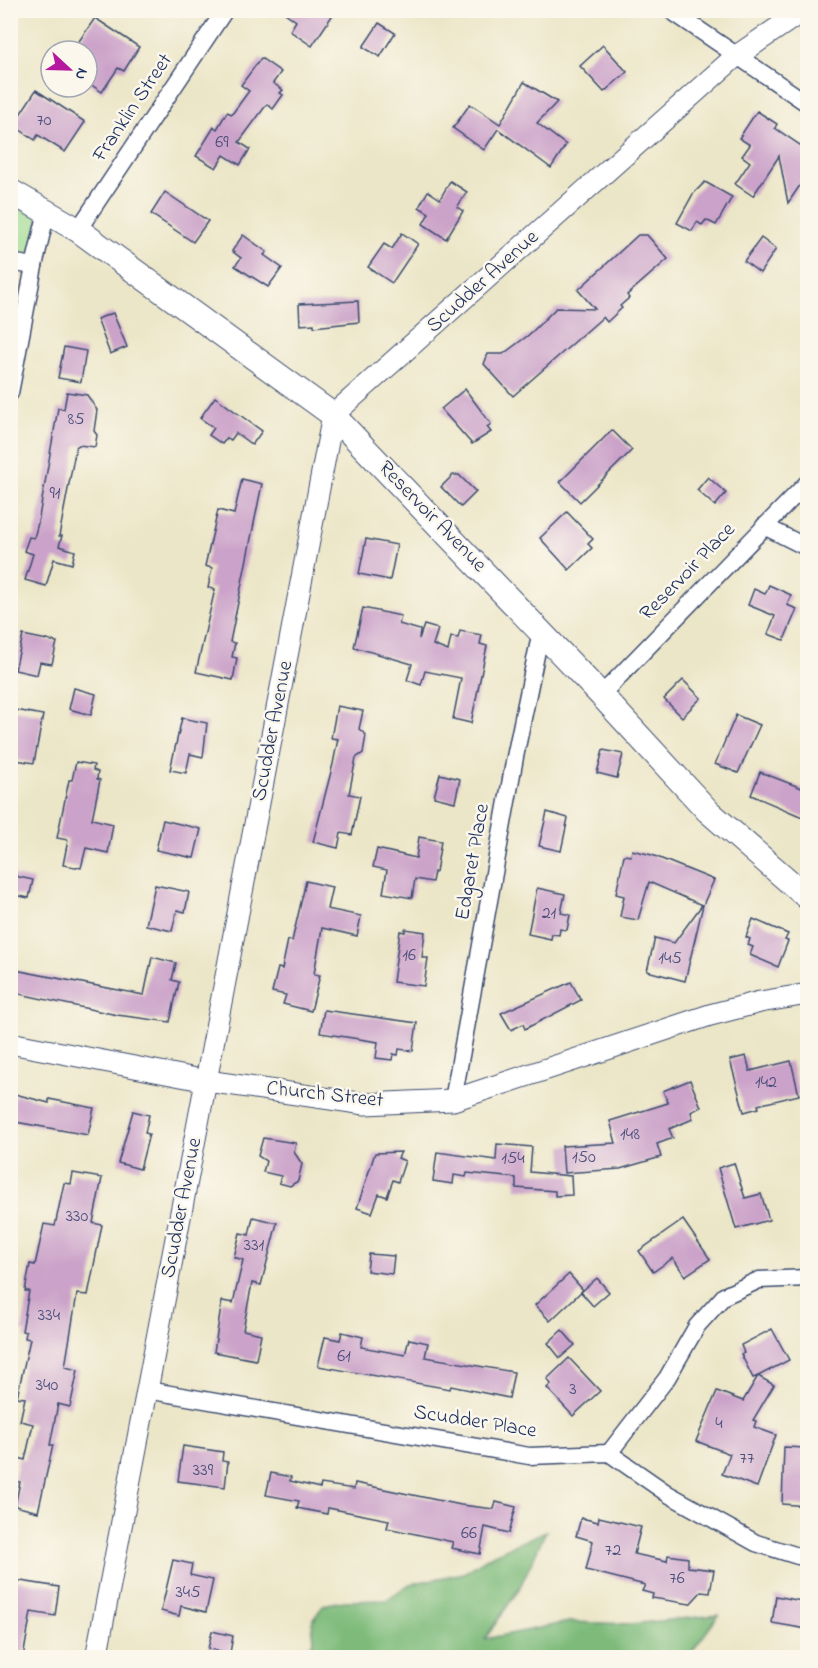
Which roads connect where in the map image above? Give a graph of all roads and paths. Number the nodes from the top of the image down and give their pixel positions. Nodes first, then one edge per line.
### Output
1 (225, 10) edge
2 (670, 10) edge
3 (804, 10) edge
4 (735, 57) junction
5 (807, 104) edge
6 (10, 192) edge
7 (47, 211) junction
8 (78, 230) junction
9 (10, 261) edge
10 (34, 266) junction
11 (10, 393) edge
12 (333, 415) junction
13 (807, 482) edge
14 (764, 526) junction
15 (807, 548) edge
16 (541, 632) junction
17 (601, 694) junction
18 (807, 898) edge
19 (807, 994) edge
20 (10, 1043) edge
21 (207, 1081) junction
22 (453, 1100) junction
23 (807, 1278) edge
24 (147, 1390) junction
25 (609, 1453) junction
26 (807, 1556) edge
27 (96, 1658) edge

1 - 8 street, Franklin Street
2 - 4 street
3 - 4 street, Scudder Avenue
4 - 5 street
4 - 12 street, Scudder Avenue
6 - 7 main road, Reservoir Avenue
7 - 8 main road, Reservoir Avenue
7 - 10 street
8 - 12 main road, Reservoir Avenue
9 - 10 street
10 - 11 street
12 - 16 main road, Reservoir Avenue
12 - 21 street, Scudder Avenue
13 - 14 street, Reservoir Place
14 - 15 street
14 - 17 street, Reservoir Place
16 - 17 main road, Reservoir Avenue
16 - 22 street, Edgaret Place
17 - 18 main road, Reservoir Avenue
19 - 22 street, Church Street
20 - 21 street, Church Street
21 - 22 street, Church Street
21 - 24 street, Scudder Avenue
23 - 25 street
24 - 25 street, Scudder Place
24 - 27 street, Scudder Avenue
25 - 26 street

